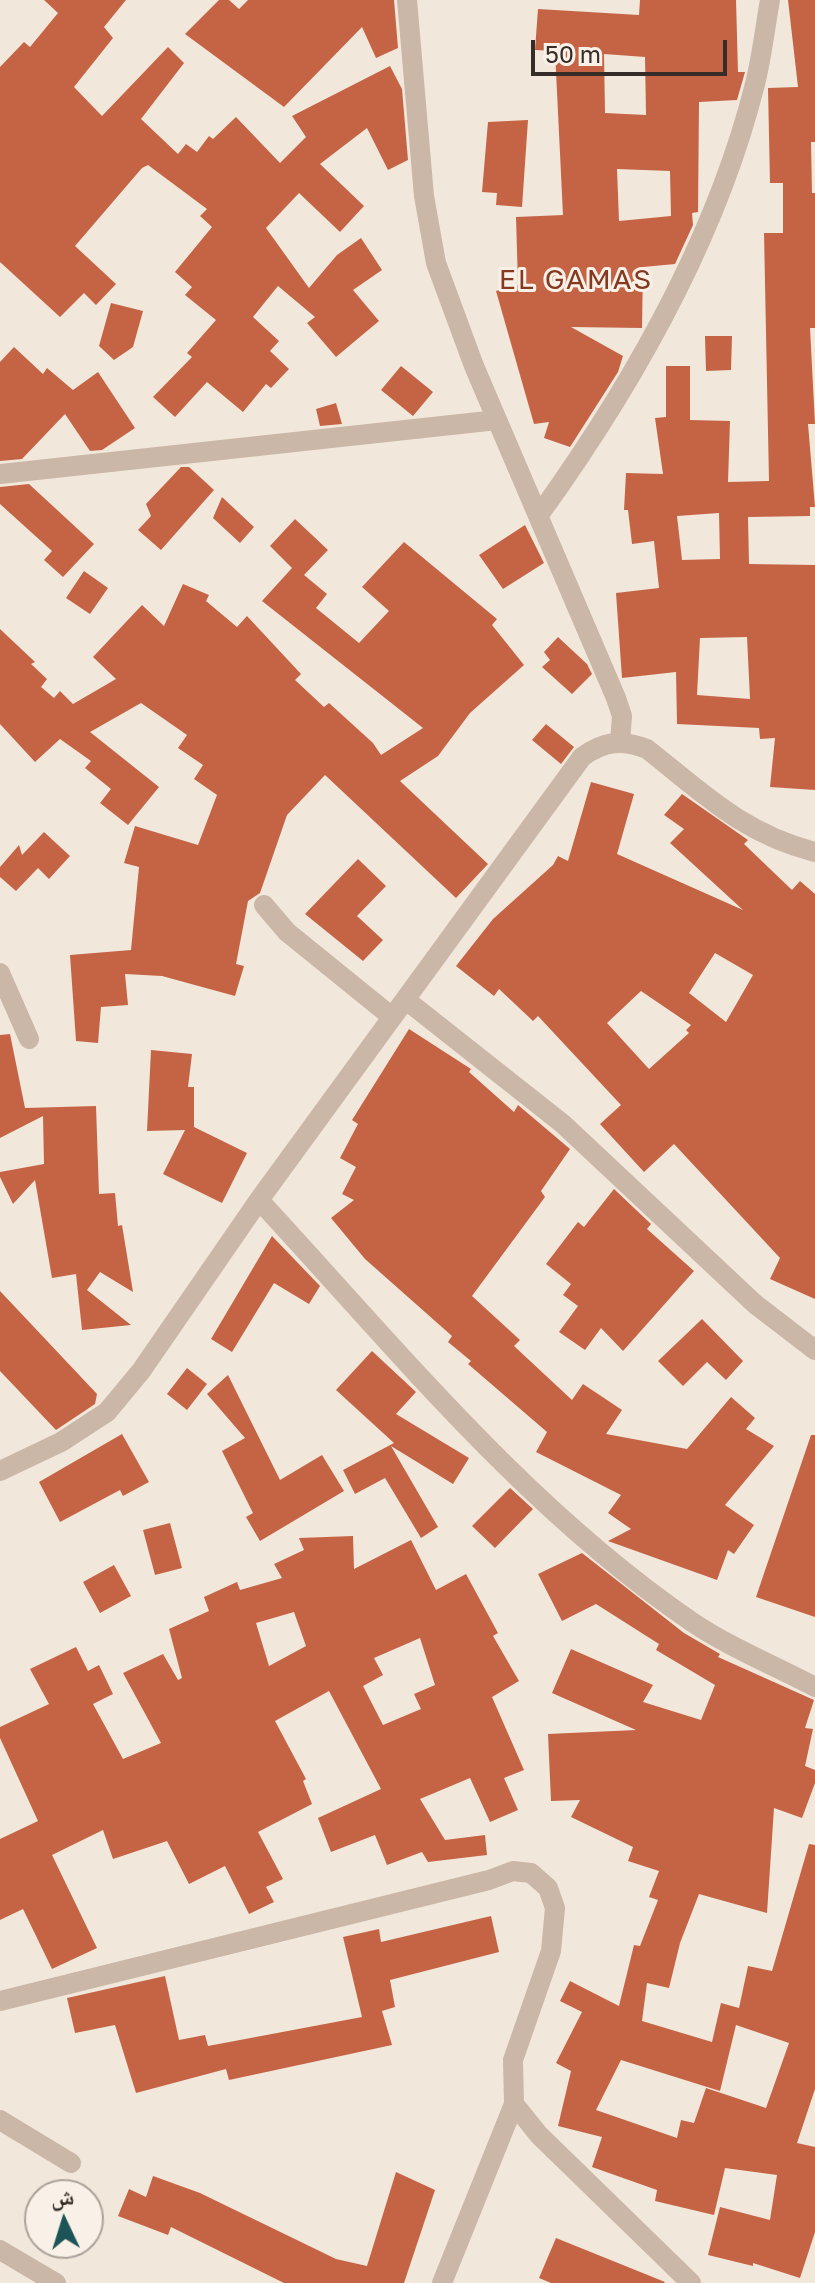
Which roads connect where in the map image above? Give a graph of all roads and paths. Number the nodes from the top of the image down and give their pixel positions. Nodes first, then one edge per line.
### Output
1 (407, 0) edge
2 (770, 0) edge
3 (497, 420) junction
4 (0, 474) edge
5 (539, 515) junction
6 (620, 742) junction
7 (815, 852) edge
8 (264, 905) dead end
9 (0, 973) edge
10 (406, 1000) junction
11 (392, 1017) junction
12 (29, 1039) dead end
13 (259, 1200) junction
14 (815, 1350) edge
15 (0, 1471) edge
16 (815, 1687) edge
17 (0, 2001) edge
18 (514, 2104) junction
19 (0, 2120) edge
20 (71, 2163) dead end
21 (0, 2250) edge
22 (56, 2283) edge
23 (442, 2283) edge
24 (691, 2283) edge

1 - 3 street
2 - 5 street
3 - 4 street
3 - 5 street
5 - 6 street
6 - 7 street
6 - 10 street
8 - 11 street
9 - 12 street
10 - 11 street
10 - 14 street
11 - 13 street
13 - 15 street
13 - 16 street
17 - 18 street
18 - 23 street
18 - 24 street
19 - 20 street
21 - 22 street

